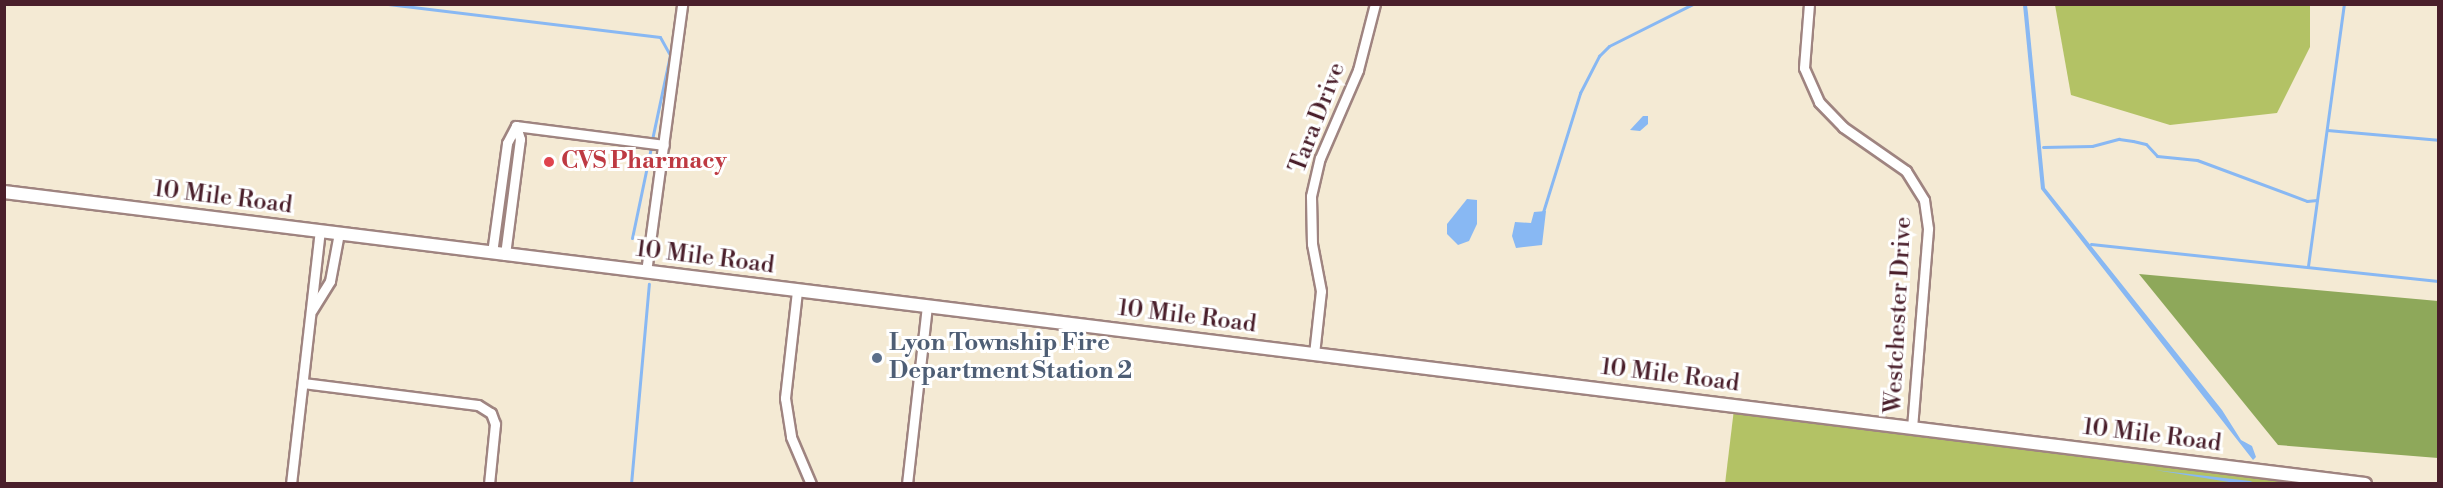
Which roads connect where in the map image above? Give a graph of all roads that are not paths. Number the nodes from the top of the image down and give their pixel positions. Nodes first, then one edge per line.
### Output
1 (682, 4) edge
2 (1375, 4) edge
3 (1809, 4) edge
4 (516, 126) junction
5 (664, 145) junction
6 (4, 192) edge
7 (320, 231) junction
8 (339, 233) junction
9 (492, 253) junction
10 (505, 255) junction
11 (646, 272) junction
12 (797, 291) junction
13 (927, 307) junction
14 (312, 310) junction
15 (1314, 354) junction
16 (303, 383) junction
17 (1912, 427) junction
18 (291, 483) edge
19 (489, 483) edge
20 (811, 483) edge
21 (907, 483) edge
22 (2365, 483) edge

1 - 5 street
2 - 15 street, Tara Drive
3 - 17 street, Westchester Drive
4 - 5 street
4 - 9 street
4 - 10 street
5 - 11 street
6 - 7 main road, 10 Mile Road
7 - 8 main road, 10 Mile Road
7 - 14 street
8 - 9 main road, 10 Mile Road
8 - 14 street
9 - 10 main road, 10 Mile Road
10 - 11 main road, 10 Mile Road
11 - 12 main road, 10 Mile Road
12 - 13 main road, 10 Mile Road
12 - 20 street
13 - 15 main road, 10 Mile Road
13 - 21 street
14 - 16 street
15 - 17 main road, 10 Mile Road
16 - 18 street
16 - 19 street
17 - 22 main road, 10 Mile Road

